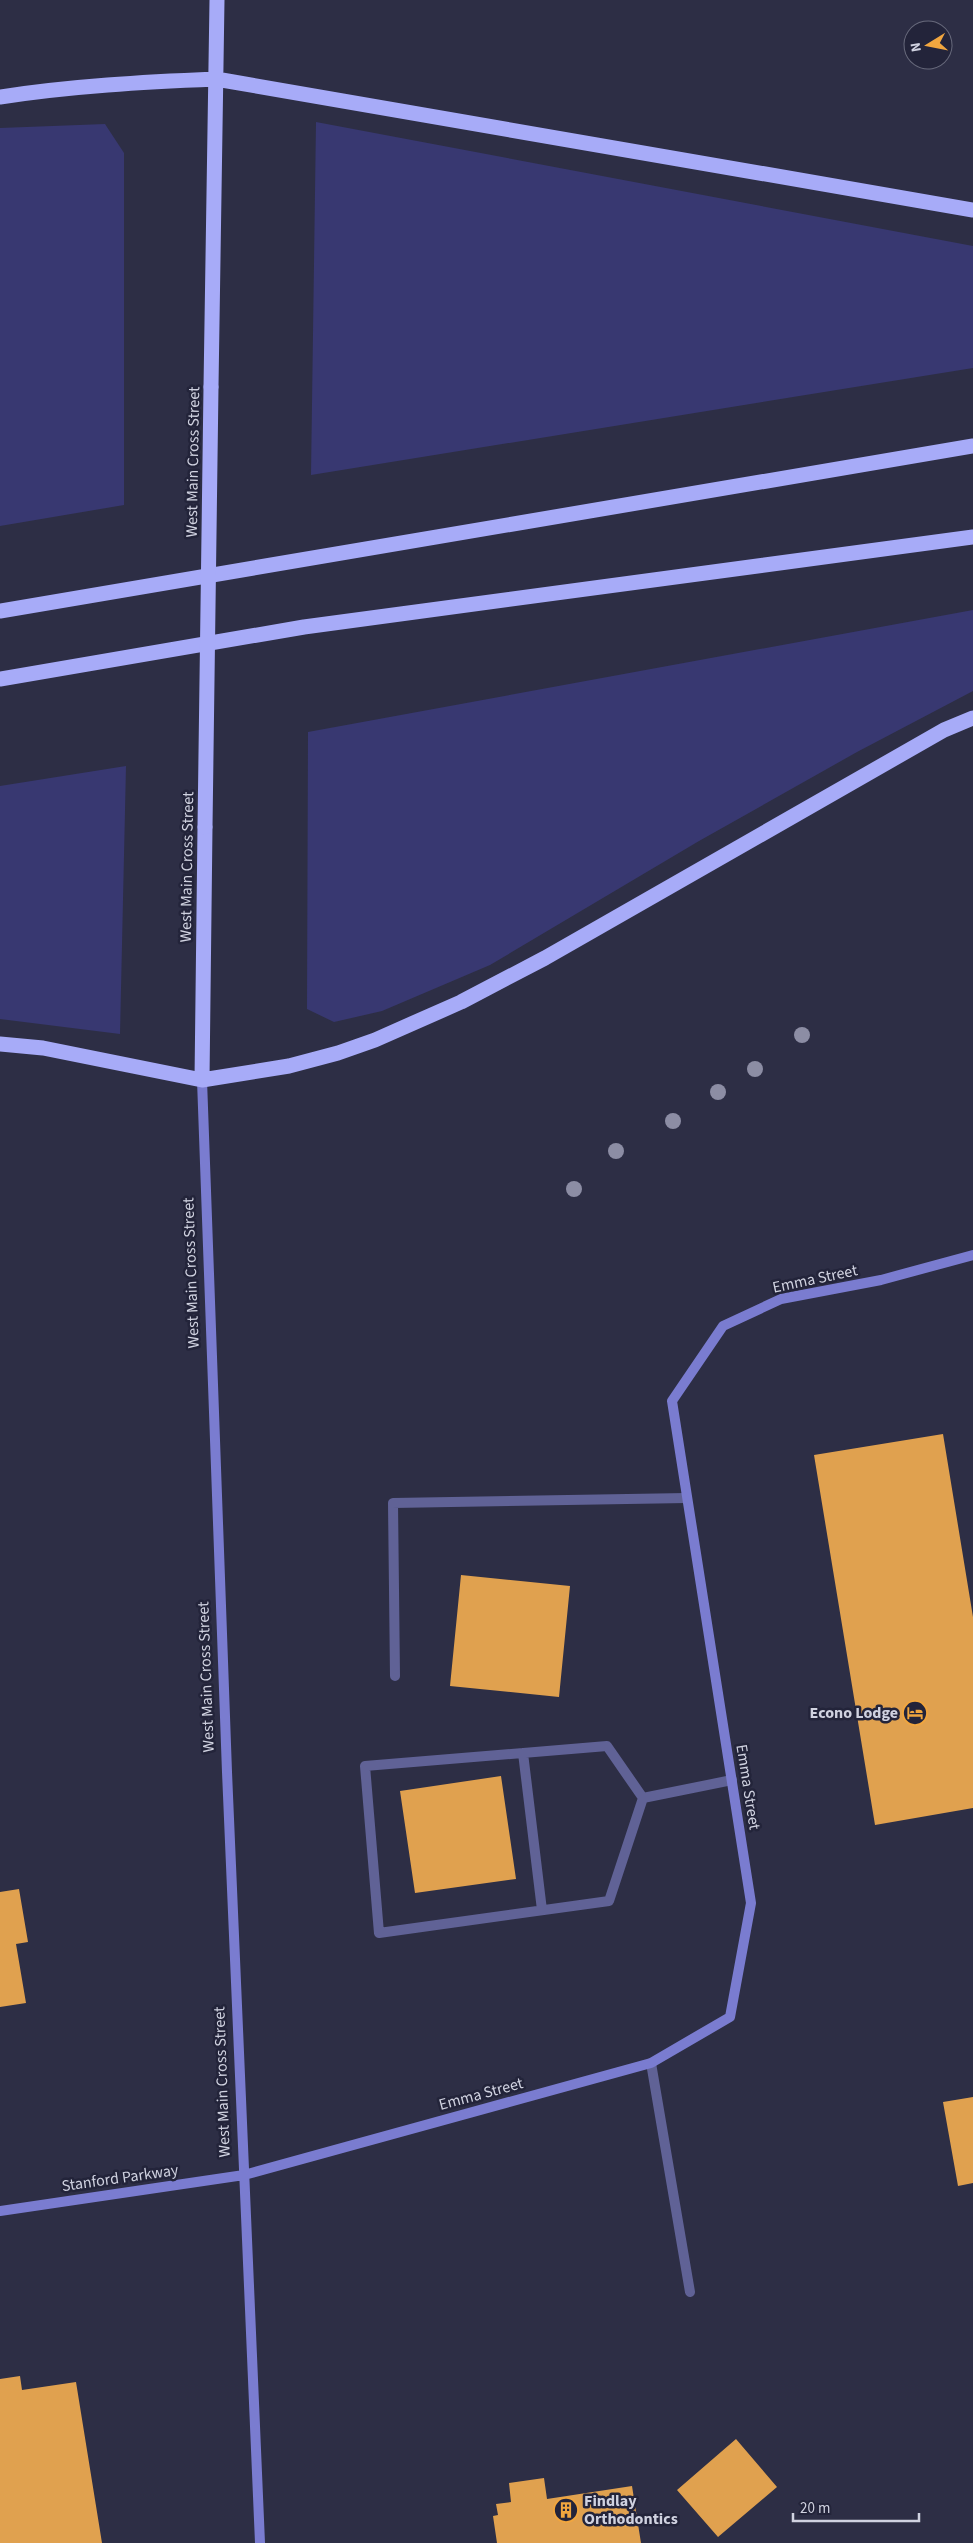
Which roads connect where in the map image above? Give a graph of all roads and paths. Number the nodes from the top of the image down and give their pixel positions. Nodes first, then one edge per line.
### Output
1 (217, 0) edge
2 (216, 79) junction
3 (0, 97) edge
4 (973, 210) edge
5 (973, 446) edge
6 (973, 537) edge
7 (0, 611) edge
8 (0, 679) edge
9 (973, 718) edge
10 (0, 1044) edge
11 (202, 1080) junction
12 (973, 1255) edge
13 (687, 1498) junction
14 (395, 1676) dead end
15 (522, 1753) junction
16 (732, 1780) junction
17 (643, 1798) junction
18 (542, 1910) junction
19 (651, 2063) junction
20 (244, 2175) junction
21 (0, 2211) edge
22 (690, 2292) dead end
23 (260, 2543) edge

1 - 2 highway, West Main Cross Street
2 - 3 highway
2 - 4 highway
2 - 11 highway, West Main Cross Street, bridge
5 - 7 highway
6 - 8 highway
9 - 11 highway
10 - 11 highway
11 - 20 street, West Main Cross Street
12 - 13 street, Emma Street
13 - 14 lane
13 - 16 street, Emma Street
15 - 17 lane
15 - 18 lane
15 - 18 lane
16 - 17 lane
16 - 19 street, Emma Street
17 - 18 lane
19 - 20 street, Emma Street
19 - 22 lane
20 - 21 street, Stanford Parkway
20 - 23 street, West Main Cross Street

